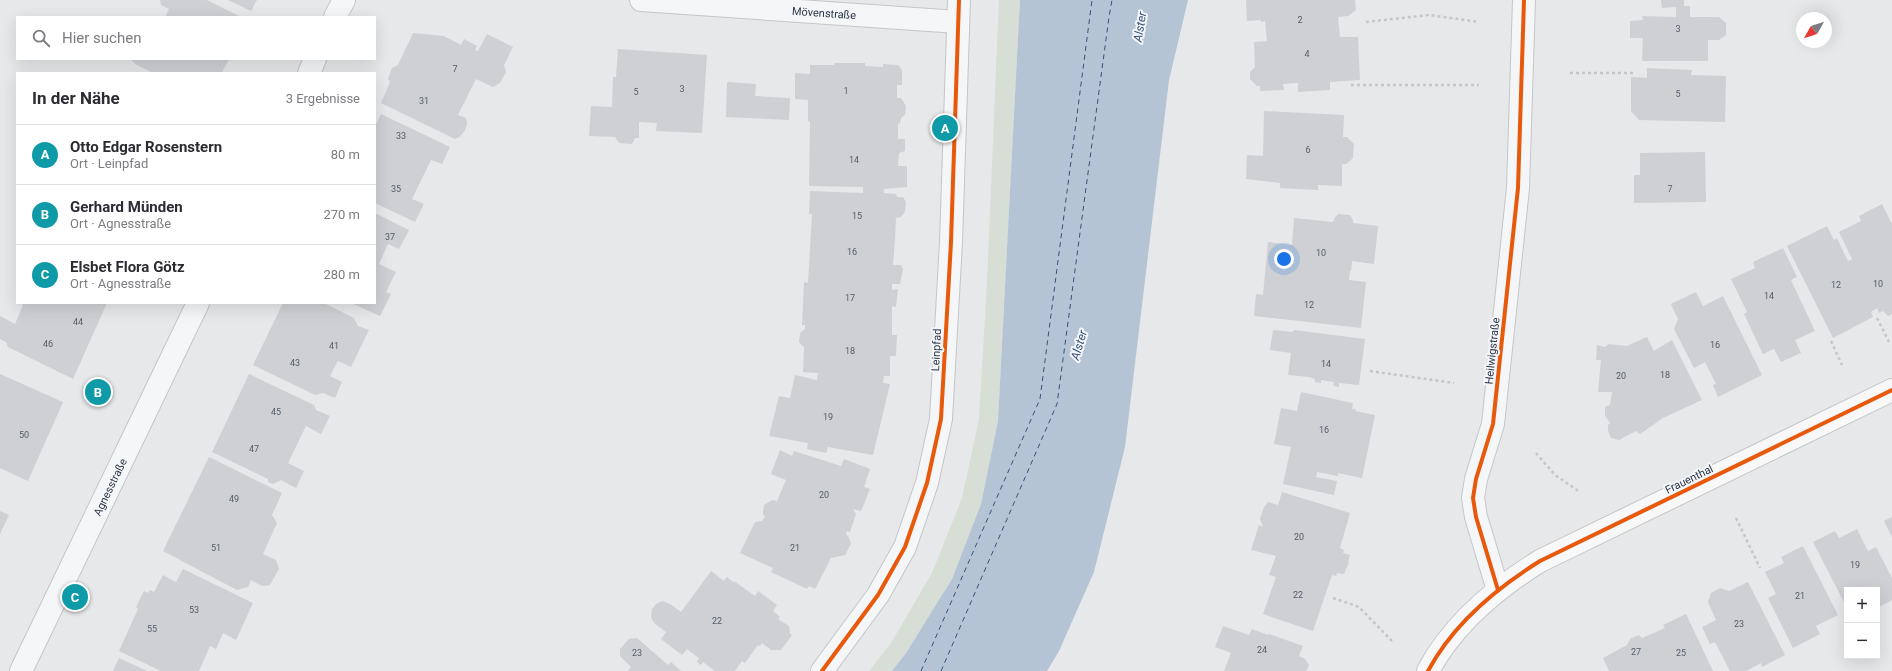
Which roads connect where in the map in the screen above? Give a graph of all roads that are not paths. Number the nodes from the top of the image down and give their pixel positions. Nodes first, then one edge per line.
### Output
1 (344, 0) edge
2 (641, 0) edge
3 (960, 0) edge
4 (1524, 0) edge
5 (336, 16) edge
6 (958, 22) junction
7 (315, 60) edge
8 (309, 72) edge
9 (198, 304) edge
10 (1892, 390) edge
11 (1498, 590) junction
12 (21, 671) edge
13 (822, 671) edge
14 (1428, 671) edge

1 - 5 street
2 - 6 street, Mövenstraße
3 - 6 street, Leinpfad
4 - 11 street, Heilwigstraße
6 - 13 street, Leinpfad
7 - 8 street
9 - 12 street, Agnesstraße
10 - 11 street, Frauenthal
11 - 14 street

